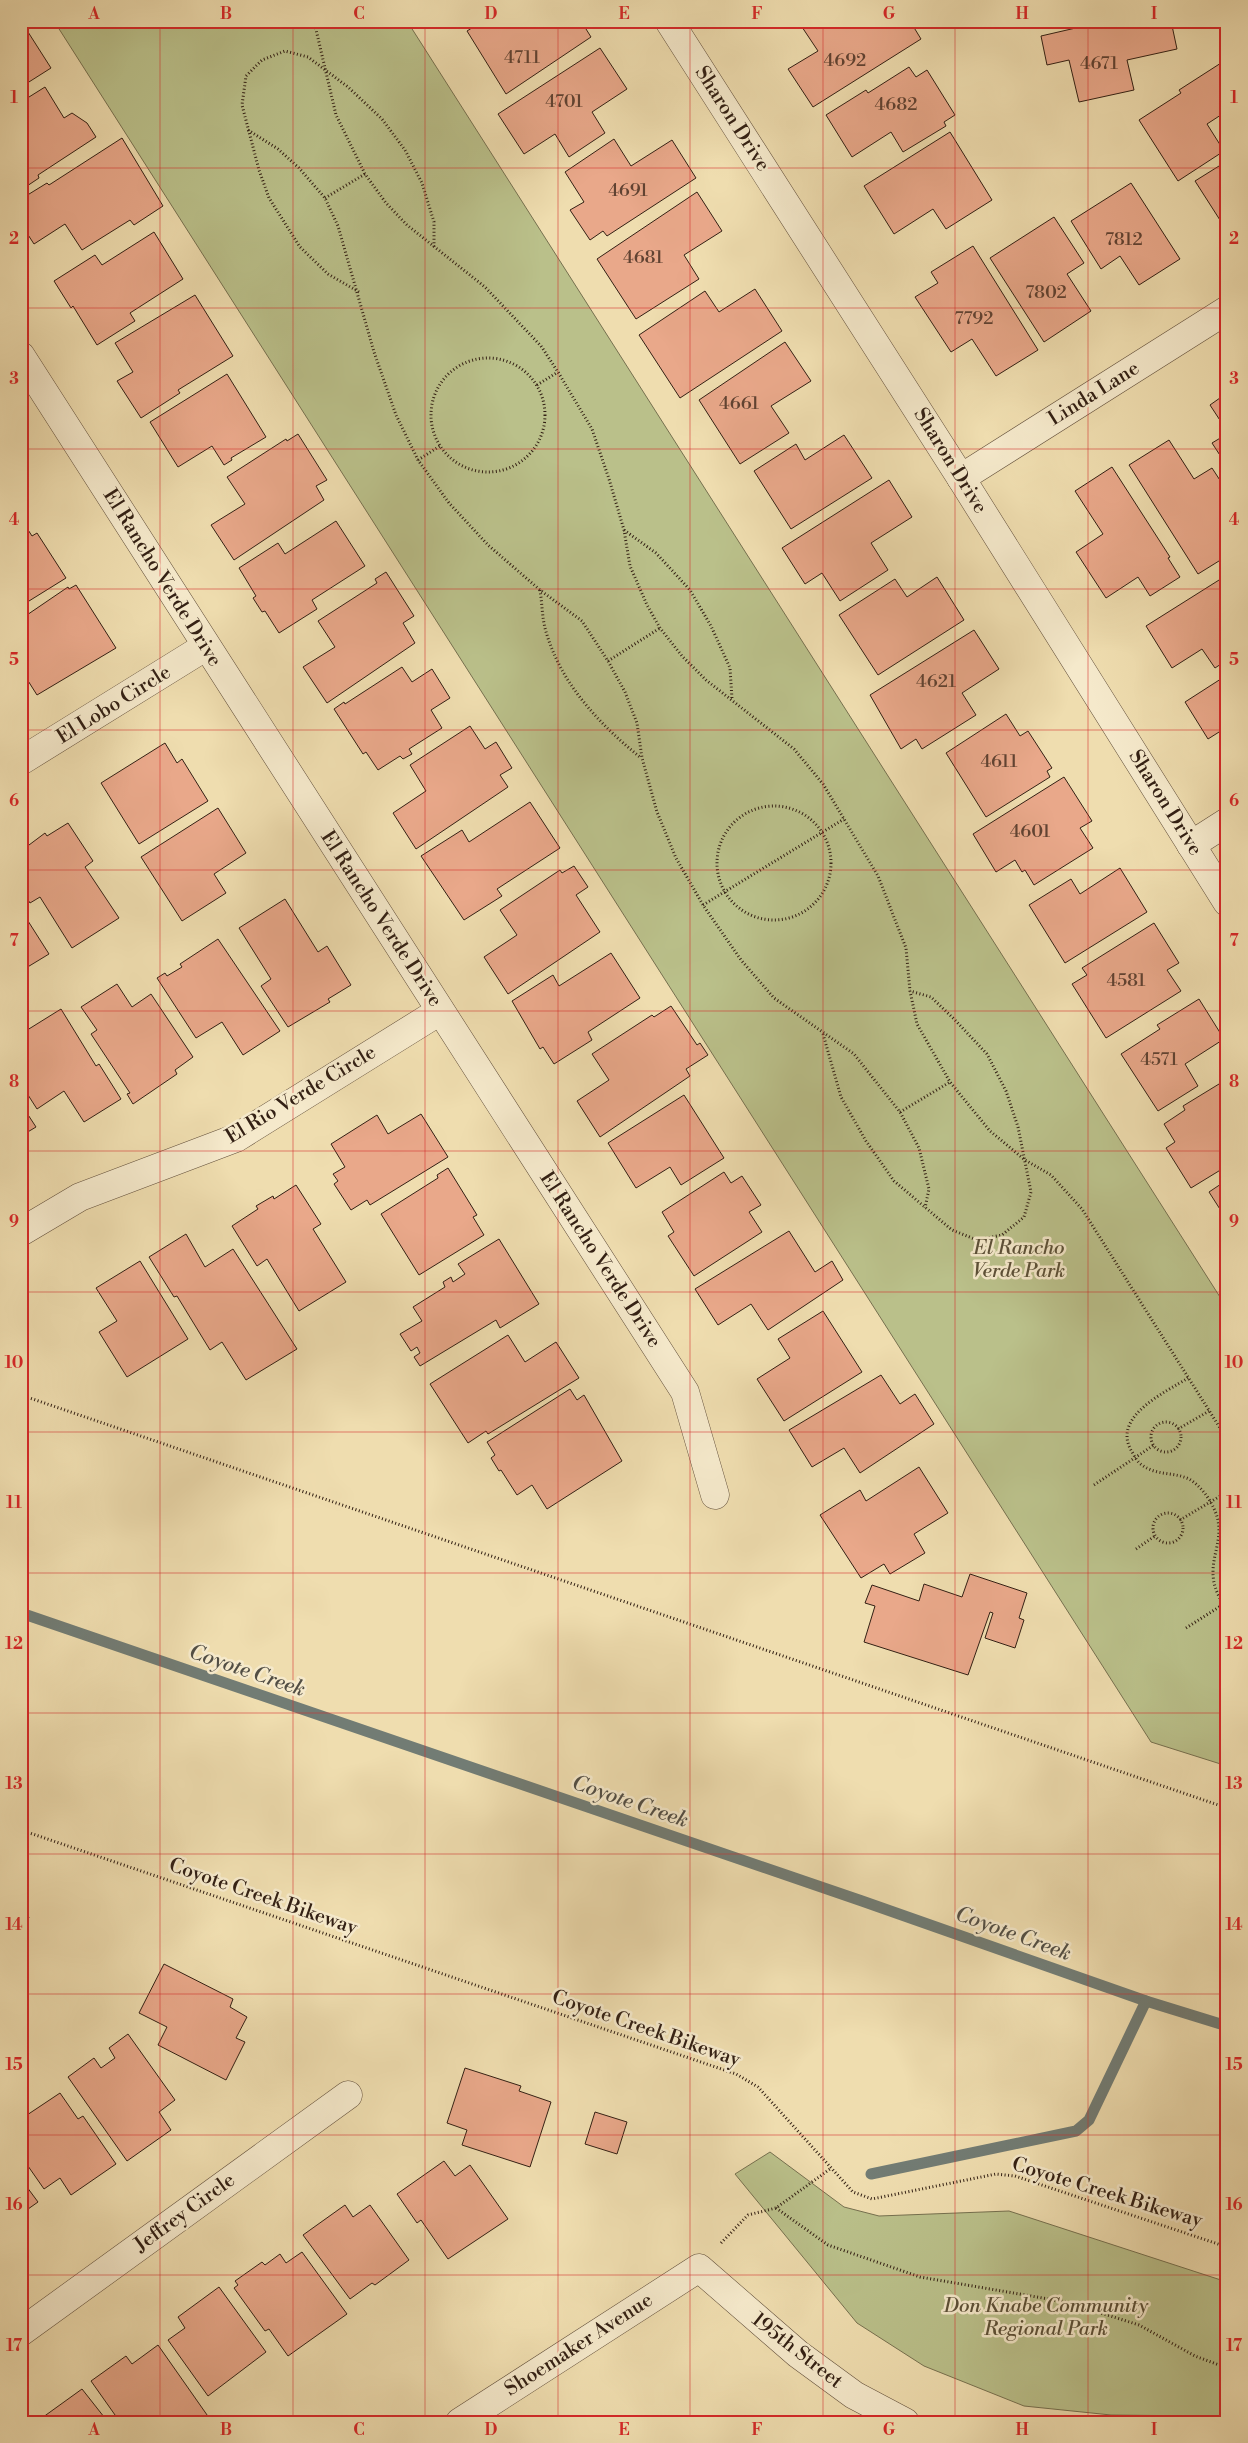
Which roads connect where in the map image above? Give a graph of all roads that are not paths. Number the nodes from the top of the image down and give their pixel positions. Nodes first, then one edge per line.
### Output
1 (669, 21) edge
2 (1227, 310) edge
3 (21, 356) edge
4 (961, 478) junction
5 (205, 647) junction
6 (21, 761) edge
7 (1227, 822) edge
8 (1191, 844) junction
9 (1227, 902) edge
10 (440, 1011) junction
11 (21, 1232) edge
12 (715, 1495) dead end
13 (348, 2095) dead end
14 (698, 2268) joint
15 (21, 2332) edge
16 (460, 2422) edge
17 (905, 2422) edge

1 - 4 street, Sharon Drive
2 - 4 street, Linda Lane
3 - 5 street, El Rancho Verde Drive
4 - 8 street, Sharon Drive
5 - 6 street, El Lobo Circle
5 - 10 street, El Rancho Verde Drive
7 - 8 street
8 - 9 street, Sharon Drive
10 - 11 street, El Rio Verde Circle
10 - 12 street, El Rancho Verde Drive
13 - 15 street, Jeffrey Circle
14 - 16 street, Shoemaker Avenue
14 - 17 street, 195th Street

